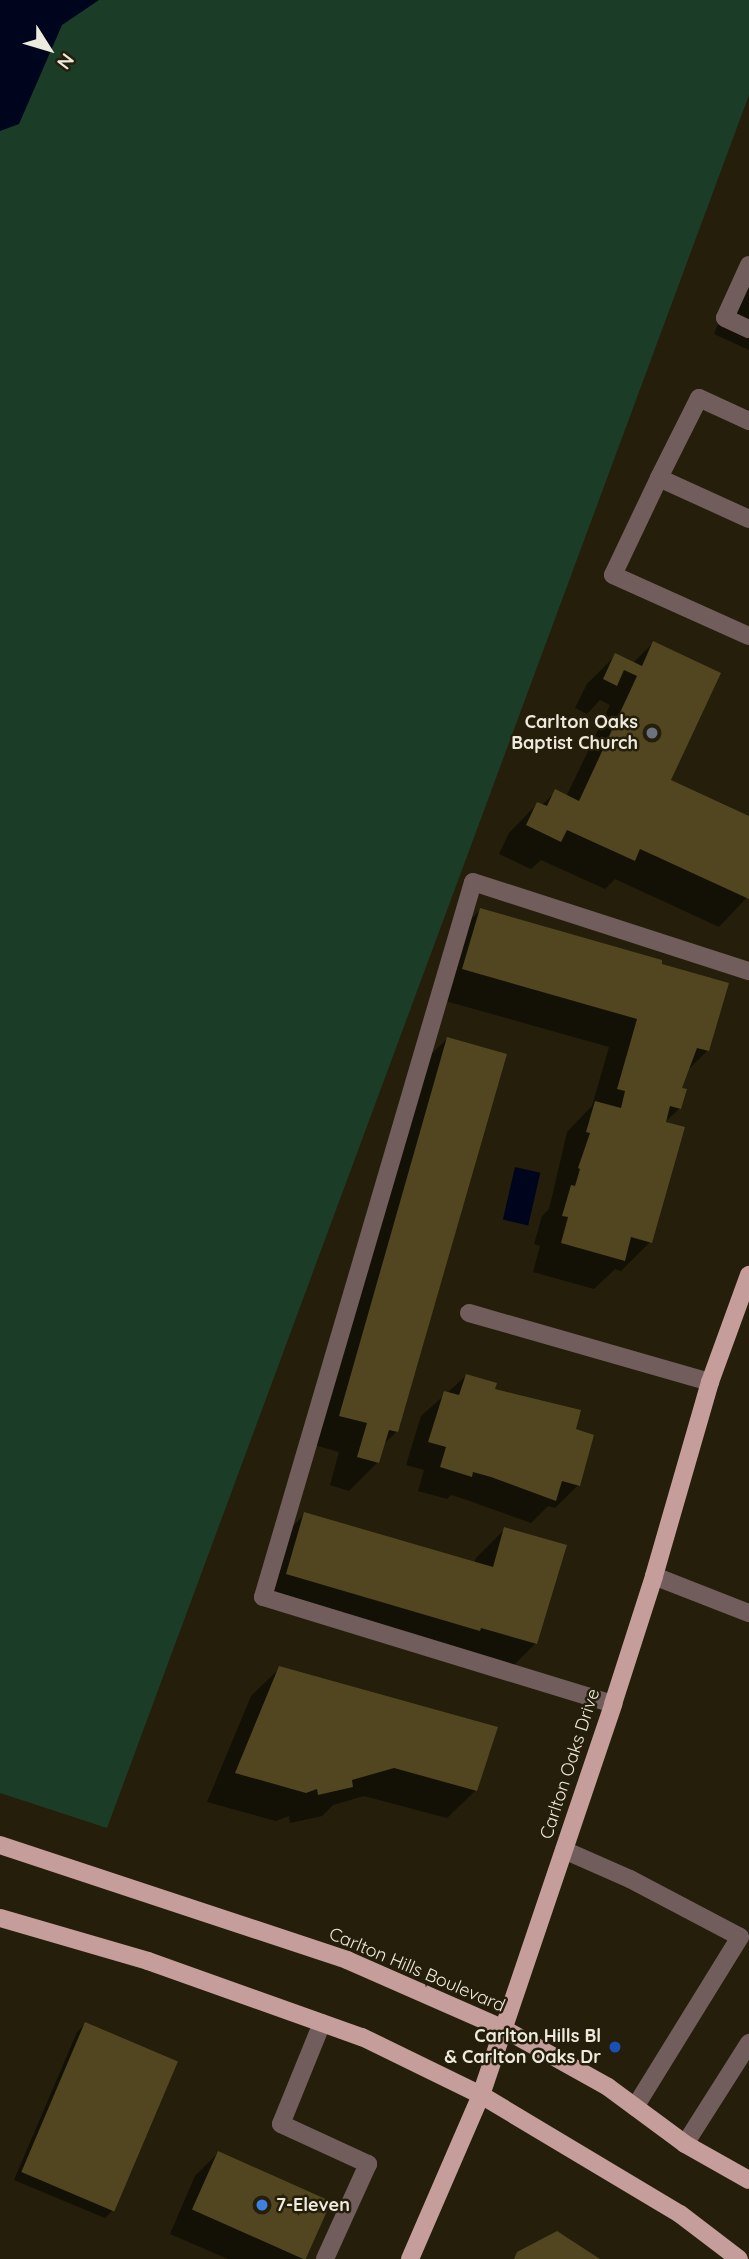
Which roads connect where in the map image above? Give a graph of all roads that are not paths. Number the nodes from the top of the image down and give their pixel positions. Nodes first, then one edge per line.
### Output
1 (749, 265) edge
2 (749, 329) edge
3 (749, 421) edge
4 (659, 478) junction
5 (749, 519) edge
6 (749, 636) edge
7 (749, 971) edge
8 (749, 1275) edge
9 (469, 1312) dead end
10 (710, 1382) junction
11 (654, 1576) junction
12 (749, 1613) edge
13 (613, 1704) junction
14 (0, 1845) edge
15 (564, 1850) junction
16 (0, 1918) edge
17 (322, 2023) junction
18 (504, 2029) junction
19 (749, 2043) edge
20 (481, 2095) junction
21 (635, 2107) junction
22 (685, 2144) junction
23 (749, 2180) edge
24 (325, 2259) edge
25 (410, 2259) edge
26 (739, 2259) edge

1 - 2 street
3 - 4 street
4 - 5 street
4 - 6 street
7 - 13 street
8 - 10 main road, Carlton Oaks Drive
9 - 10 street
10 - 11 main road, Carlton Oaks Drive
11 - 12 street
11 - 13 main road, Carlton Oaks Drive
13 - 15 main road, Carlton Oaks Drive
14 - 18 main road, Carlton Hills Boulevard
15 - 18 main road, Carlton Oaks Drive
15 - 21 street
16 - 17 main road
17 - 20 main road
17 - 24 street
18 - 20 main road, Carlton Oaks Drive
18 - 21 main road, Carlton Hills Boulevard
19 - 22 street
20 - 25 main road, Carlton Oaks Drive
20 - 26 main road
21 - 22 main road, Carlton Hills Boulevard
22 - 23 main road, Carlton Hills Boulevard

